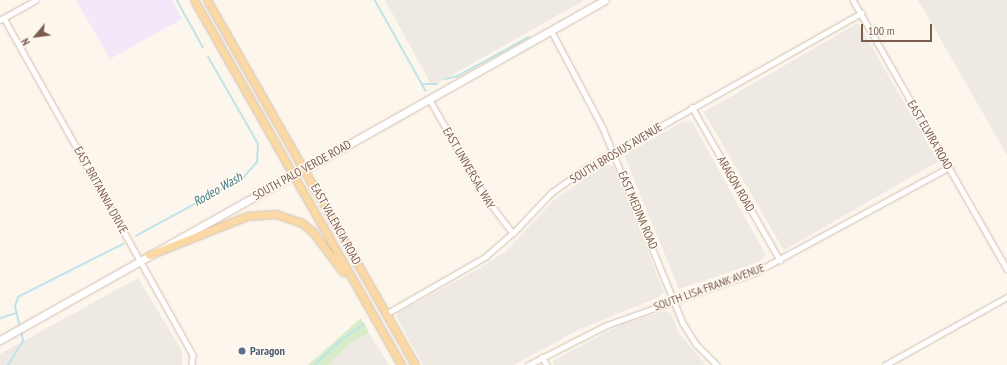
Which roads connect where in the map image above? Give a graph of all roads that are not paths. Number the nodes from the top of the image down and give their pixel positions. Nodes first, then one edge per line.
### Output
1 (194, 0) edge
2 (207, 0) edge
3 (605, 0) edge
4 (853, 0) edge
5 (33, 1) edge
6 (860, 13) junction
7 (2, 19) edge
8 (551, 30) junction
9 (430, 100) junction
10 (692, 108) junction
11 (614, 153) junction
12 (948, 167) junction
13 (305, 169) junction
14 (293, 175) junction
15 (513, 233) junction
16 (149, 255) junction
17 (140, 259) junction
18 (780, 260) junction
19 (1007, 269) edge
20 (1007, 297) edge
21 (364, 300) junction
22 (675, 300) junction
23 (386, 314) junction
24 (0, 340) edge
25 (542, 357) junction
26 (192, 365) edge
27 (401, 365) edge
28 (416, 365) edge
29 (528, 365) edge
30 (547, 365) edge
31 (717, 365) edge
32 (885, 365) edge

1 - 14 main road, EAST VALENCIA ROAD
2 - 13 main road, EAST VALENCIA ROAD
3 - 8 street, SOUTH PALO VERDE ROAD
4 - 6 street, EAST ELVIRA ROAD
5 - 7 street
6 - 10 street, SOUTH BROSIUS AVENUE
6 - 12 street, EAST ELVIRA ROAD
7 - 17 street, EAST BRITANNIA DRIVE
8 - 9 street, SOUTH PALO VERDE ROAD
8 - 11 street, EAST MEDINA ROAD
9 - 13 street, SOUTH PALO VERDE ROAD
9 - 15 street, EAST UNIVERSAL WAY
10 - 11 street, SOUTH BROSIUS AVENUE
10 - 18 street, ARAGON ROAD
11 - 15 street, SOUTH BROSIUS AVENUE
11 - 22 street, EAST MEDINA ROAD
12 - 18 street, SOUTH LISA FRANK AVENUE
12 - 19 street, EAST ELVIRA ROAD
13 - 14 main road, SOUTH PALO VERDE ROAD
13 - 23 main road, EAST VALENCIA ROAD
14 - 16 street, SOUTH PALO VERDE ROAD
14 - 21 main road, EAST VALENCIA ROAD
15 - 23 street, SOUTH BROSIUS AVENUE
16 - 17 street, SOUTH PALO VERDE ROAD
16 - 21 main road
17 - 24 street, SOUTH PALO VERDE ROAD
17 - 26 street, EAST BRITANNIA DRIVE
18 - 22 street, SOUTH LISA FRANK AVENUE
20 - 32 street
21 - 27 main road, EAST VALENCIA ROAD
22 - 25 street, SOUTH LISA FRANK AVENUE
22 - 31 street, EAST MEDINA ROAD
23 - 28 main road, EAST VALENCIA ROAD
25 - 29 street, SOUTH LISA FRANK AVENUE
25 - 30 street

